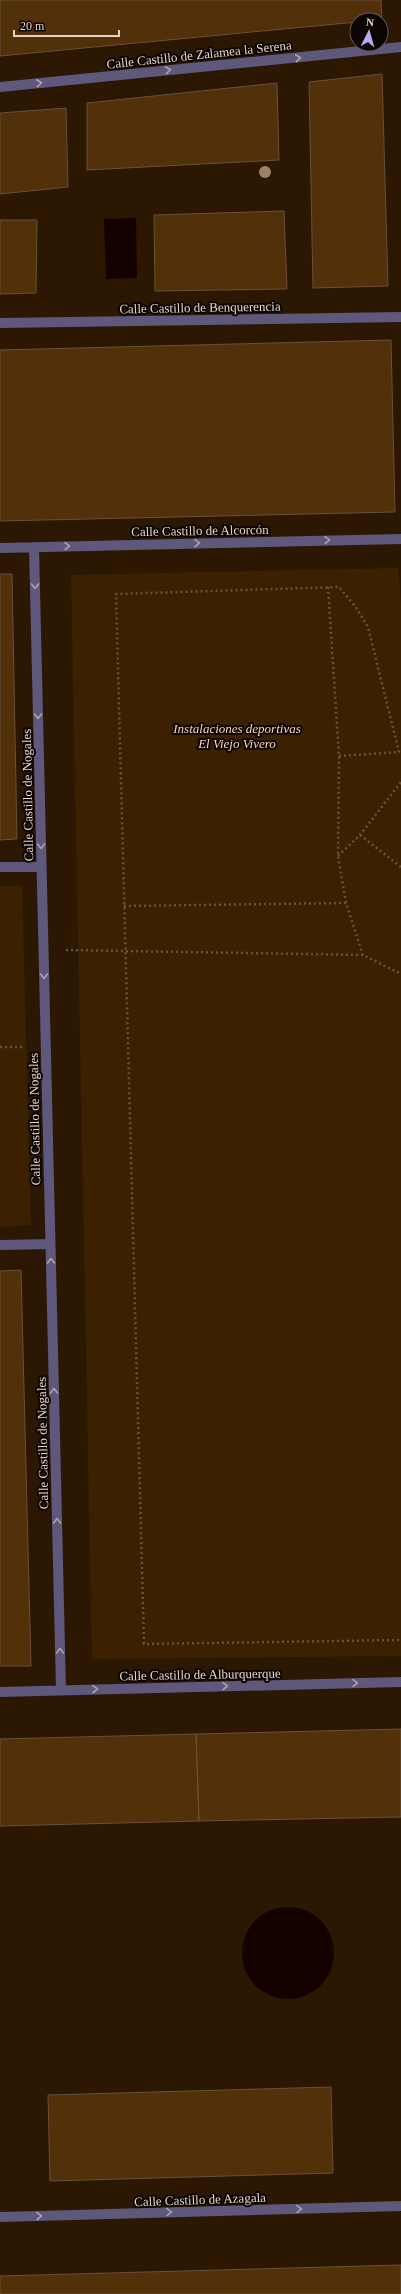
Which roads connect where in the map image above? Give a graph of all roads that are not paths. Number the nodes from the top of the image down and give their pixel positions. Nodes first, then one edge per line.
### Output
1 (401, 47) edge
2 (0, 87) edge
3 (401, 317) edge
4 (0, 323) edge
5 (401, 539) edge
6 (34, 547) junction
7 (0, 548) edge
8 (0, 867) edge
9 (41, 867) junction
10 (0, 1244) edge
11 (50, 1244) junction
12 (401, 1682) edge
13 (61, 1690) junction
14 (0, 1692) edge
15 (401, 2206) edge
16 (0, 2218) edge

2 -> 1 street, Calle Castillo de Zalamea la Serena
3 - 4 street, Calle Castillo de Benquerencia
6 -> 5 street, Calle Castillo de Alcorcón
6 - 7 street, Calle Castillo de Alcorcón
6 -> 9 street, Calle Castillo de Nogales
8 - 9 street
9 -> 11 street, Calle Castillo de Nogales
10 - 11 street
13 -> 11 street, Calle Castillo de Nogales
13 -> 12 street, Calle Castillo de Alburquerque
13 - 14 street, Calle Castillo de Alburquerque
16 -> 15 street, Calle Castillo de Azagala

